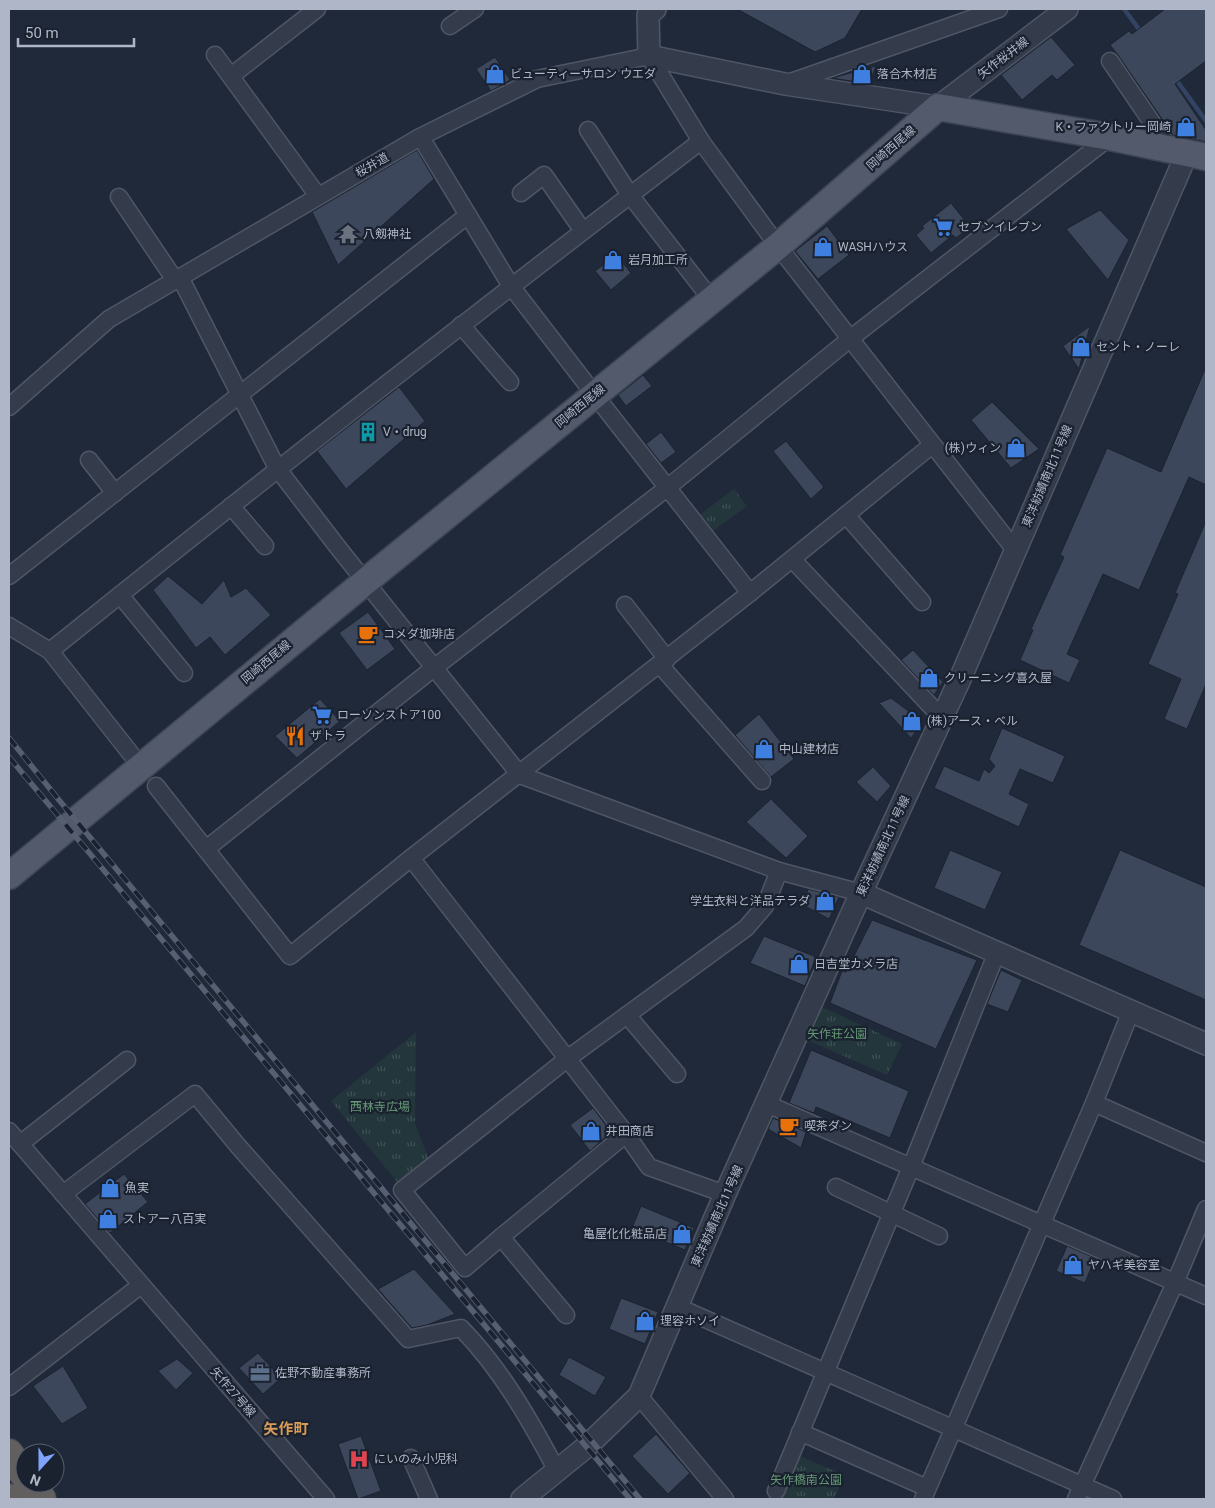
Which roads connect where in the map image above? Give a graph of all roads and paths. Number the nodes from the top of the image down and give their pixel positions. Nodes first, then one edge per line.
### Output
1 (317, 9) edge
2 (475, 9) edge
3 (999, 9) edge
4 (1067, 9) edge
5 (649, 11) edge
6 (450, 26) dead end
7 (215, 55) dead end
8 (649, 56) junction
9 (1110, 61) dead end
10 (231, 76) junction
11 (785, 84) junction
12 (938, 107) junction
13 (588, 130) dead end
14 (1110, 137) junction
15 (701, 140) junction
16 (426, 146) dead end
17 (1188, 153) edge
18 (521, 193) dead end
19 (630, 195) junction
20 (318, 196) junction
21 (119, 197) dead end
22 (468, 215) junction
23 (583, 231) junction
24 (778, 246) junction
25 (178, 279) junction
26 (511, 286) junction
27 (712, 299) junction
28 (461, 325) junction
29 (851, 338) junction
30 (510, 382) dead end
31 (594, 394) junction
32 (240, 395) junction
33 (9, 407) edge
34 (932, 445) junction
35 (89, 460) dead end
36 (277, 468) junction
37 (667, 488) junction
38 (115, 493) junction
39 (231, 506) junction
40 (846, 515) junction
41 (265, 546) dead end
42 (1015, 550) junction
43 (792, 559) junction
44 (9, 576) edge
45 (366, 580) junction
46 (750, 593) junction
47 (120, 595) junction
48 (922, 602) dead end
49 (625, 605) dead end
50 (9, 626) edge
51 (50, 651) junction
52 (663, 662) junction
53 (435, 667) junction
54 (184, 673) dead end
55 (942, 718) junction
56 (131, 754) dead end
57 (520, 775) junction
58 (762, 781) dead end
59 (156, 786) dead end
60 (206, 849) junction
61 (411, 858) junction
62 (779, 871) junction
63 (9, 876) edge
64 (861, 893) junction
65 (997, 952) junction
66 (1131, 1011) junction
67 (627, 1015) junction
68 (1206, 1044) edge
69 (567, 1059) junction
70 (127, 1060) dead end
71 (677, 1074) dead end
72 (1094, 1103) junction
73 (767, 1104) junction
74 (626, 1134) junction
75 (14, 1138) edge
76 (1206, 1153) edge
77 (911, 1167) junction
78 (836, 1187) dead end
79 (63, 1194) junction
80 (725, 1194) junction
81 (1206, 1209) edge
82 (892, 1213) junction
83 (1041, 1224) junction
84 (939, 1236) dead end
85 (501, 1238) junction
86 (1175, 1283) junction
87 (141, 1284) junction
88 (1206, 1296) edge
89 (678, 1307) junction
90 (566, 1315) dead end
91 (826, 1374) junction
92 (9, 1387) edge
93 (639, 1396) junction
94 (952, 1429) junction
95 (800, 1432) junction
96 (411, 1458) dead end
97 (557, 1471) junction
98 (776, 1491) dead end
99 (1079, 1493) edge
100 (925, 1494) edge
101 (533, 1496) edge
102 (326, 1499) edge
103 (429, 1499) edge
104 (726, 1499) edge
105 (1112, 1499) edge

1 - 10 street
2 - 6 street
3 - 11 street
4 - 12 street, 矢作桜井線
5 - 8 street
7 - 10 street
8 - 11 street, 桜井道
8 - 15 street
8 - 20 street, 桜井道
9 - 17 street
10 - 20 street
11 - 12 street, 桜井道
12 - 14 main road
12 - 24 main road, 岡崎西尾線
13 - 19 street
14 - 17 main road
14 - 29 street
15 - 19 street
15 - 24 street
16 - 22 street
17 - 42 street, 東洋紡績南北11号線
18 - 23 street
19 - 23 street
19 - 27 street
20 - 25 street, 桜井道
21 - 25 street
22 - 26 street
22 - 32 street
23 - 26 street
24 - 27 main road, 岡崎西尾線
24 - 29 street
25 - 32 street
25 - 33 street, 桜井道
26 - 28 street
26 - 31 street
27 - 31 main road, 岡崎西尾線
28 - 30 street
28 - 36 street
29 - 34 street
29 - 37 street
31 - 37 street
31 - 45 main road, 岡崎西尾線
32 - 36 street
32 - 38 street
34 - 40 street
34 - 42 street
35 - 38 street
36 - 39 street
36 - 45 street
37 - 46 street
37 - 53 street
38 - 44 street
39 - 41 street
39 - 47 street
40 - 43 street
40 - 48 street
42 - 55 street, 東洋紡績南北11号線
43 - 46 street
43 - 55 street
45 - 53 street
45 - 63 main road, 岡崎西尾線
46 - 52 street
47 - 51 street
47 - 54 street
49 - 52 street
50 - 51 street
51 - 56 street
52 - 57 street
52 - 58 street
53 - 57 street
53 - 60 street
55 - 64 street, 東洋紡績南北11号線
57 - 61 street
57 - 62 street
59 - 60 street
60 - 61 street
61 - 69 street
62 - 64 street
62 - 67 street
64 - 65 street
64 - 73 street, 東洋紡績南北11号線
65 - 66 street
65 - 77 street
66 - 68 street
66 - 72 street
67 - 69 street
67 - 71 street
69 - 74 street
69 - 85 street
70 - 75 street
72 - 76 street
72 - 83 street
73 - 77 street
73 - 80 street, 東洋紡績南北11号線
74 - 80 street
74 - 85 street
75 - 79 street
77 - 82 street
77 - 83 street
78 - 82 street
79 - 87 street, 矢作27号線
79 - 97 street
80 - 89 street, 東洋紡績南北11号線
81 - 86 street
82 - 84 street
82 - 91 street
83 - 86 street
83 - 94 street
85 - 90 street
86 - 88 street
86 - 99 street
87 - 92 street
87 - 102 street, 矢作27号線
89 - 91 street
89 - 93 street, 東洋紡績南北11号線
91 - 94 street
91 - 95 street
93 - 97 street, 東洋紡績南北11号線
93 - 104 street
94 - 99 street
94 - 100 street
95 - 98 street
95 - 100 street
96 - 103 street
97 - 101 street, 東洋紡績南北11号線
99 - 105 street

